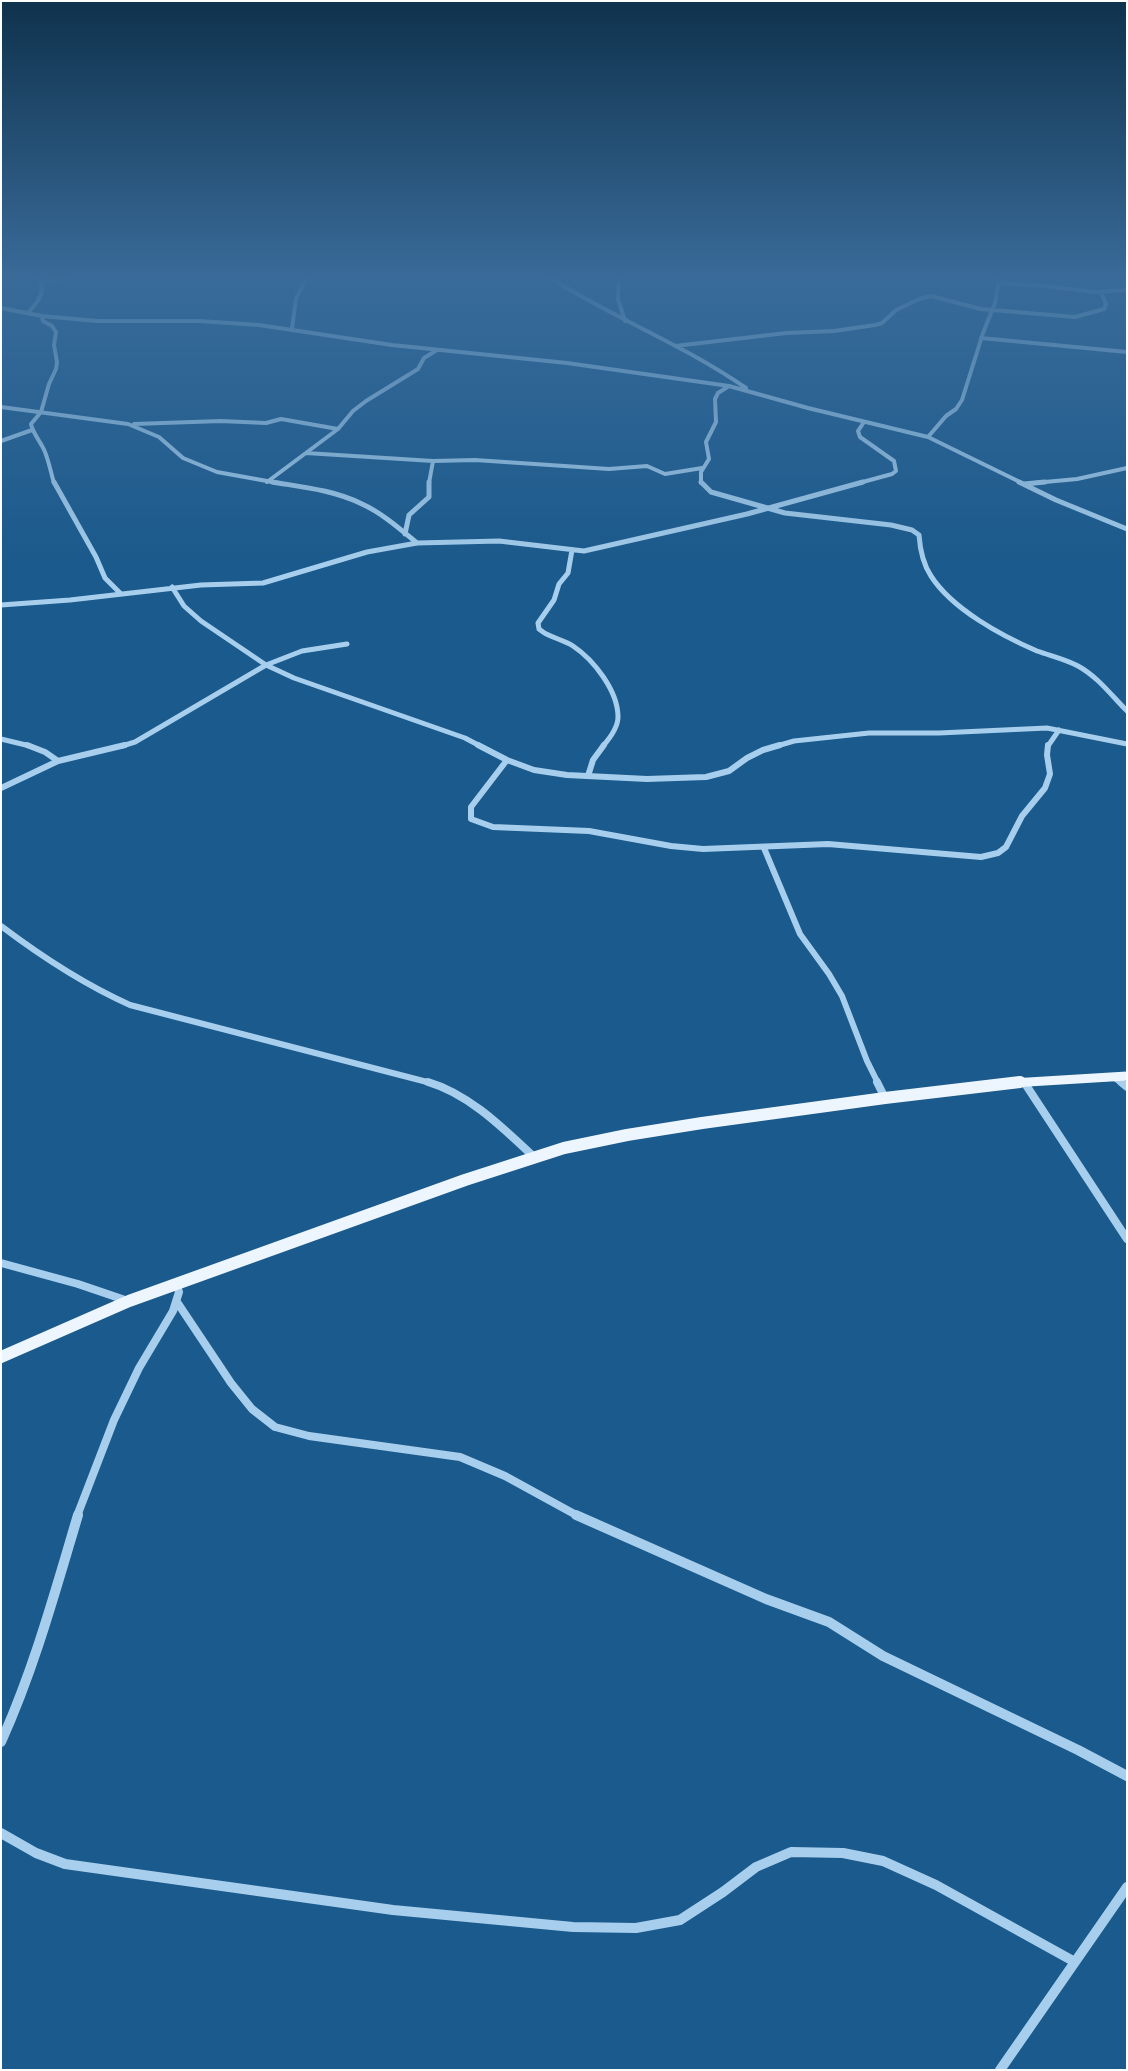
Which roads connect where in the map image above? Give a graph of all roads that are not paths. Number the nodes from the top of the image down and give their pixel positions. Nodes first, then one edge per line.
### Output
1 (53, 375) edge
2 (409, 375) edge
3 (649, 375) edge
4 (727, 375) edge
5 (970, 375) edge
6 (728, 386) junction
7 (749, 390) junction
8 (1, 407) edge
9 (41, 412) junction
10 (864, 422) junction
11 (128, 424) junction
12 (338, 429) junction
13 (32, 430) junction
14 (928, 437) junction
15 (1, 441) edge
16 (306, 453) junction
17 (433, 461) junction
18 (702, 468) junction
19 (1127, 468) edge
20 (266, 482) junction
21 (1024, 484) junction
22 (767, 508) junction
23 (1127, 529) edge
24 (405, 534) junction
25 (417, 543) junction
26 (572, 550) junction
27 (172, 588) junction
28 (120, 593) junction
29 (1, 605) edge
30 (347, 644) dead end
31 (266, 665) junction
32 (1127, 712) edge
33 (1059, 730) junction
34 (1, 739) edge
35 (1127, 744) edge
36 (507, 760) junction
37 (58, 761) junction
38 (588, 776) junction
39 (1, 788) edge
40 (764, 848) junction
41 (1, 926) edge
42 (1127, 1076) edge
43 (1113, 1077) junction
44 (1024, 1082) junction
45 (1127, 1087) edge
46 (885, 1098) junction
47 (534, 1157) junction
48 (1127, 1239) edge
49 (1, 1263) edge
50 (177, 1285) junction
51 (129, 1301) junction
52 (177, 1302) junction
53 (1, 1357) edge
54 (1, 1742) edge
55 (1127, 1776) edge
56 (1, 1833) edge
57 (1127, 1887) edge
58 (1075, 1962) junction
59 (1000, 2070) edge

1 - 9 street
2 - 12 street
3 - 6 street
4 - 7 street
5 - 14 street
6 - 7 street
6 - 18 street
7 - 10 street
8 - 9 street
9 - 11 street
9 - 13 street
10 - 14 street
10 - 22 street
11 - 12 street
11 - 20 street
12 - 16 street
13 - 15 street
13 - 28 street
14 - 21 street
16 - 17 street
16 - 20 street
17 - 18 street
17 - 24 street
18 - 22 street
19 - 21 street
20 - 24 street
21 - 23 street
22 - 26 street
22 - 32 street
24 - 25 street
25 - 26 street
25 - 27 street
26 - 38 street
27 - 28 street
27 - 31 street
28 - 29 street
30 - 31 street
31 - 36 street
31 - 37 street
33 - 35 street
33 - 38 street
33 - 40 street
34 - 37 street
36 - 38 street
36 - 40 street
37 - 39 street
40 - 46 street
41 - 47 street
42 - 43 main road
43 - 44 main road
43 - 45 street
44 - 46 main road
44 - 48 street
46 - 47 main road
47 - 50 main road
49 - 51 street
50 - 51 main road
50 - 52 street
51 - 53 main road
52 - 54 street
52 - 55 street
56 - 58 street
57 - 58 street
58 - 59 street

